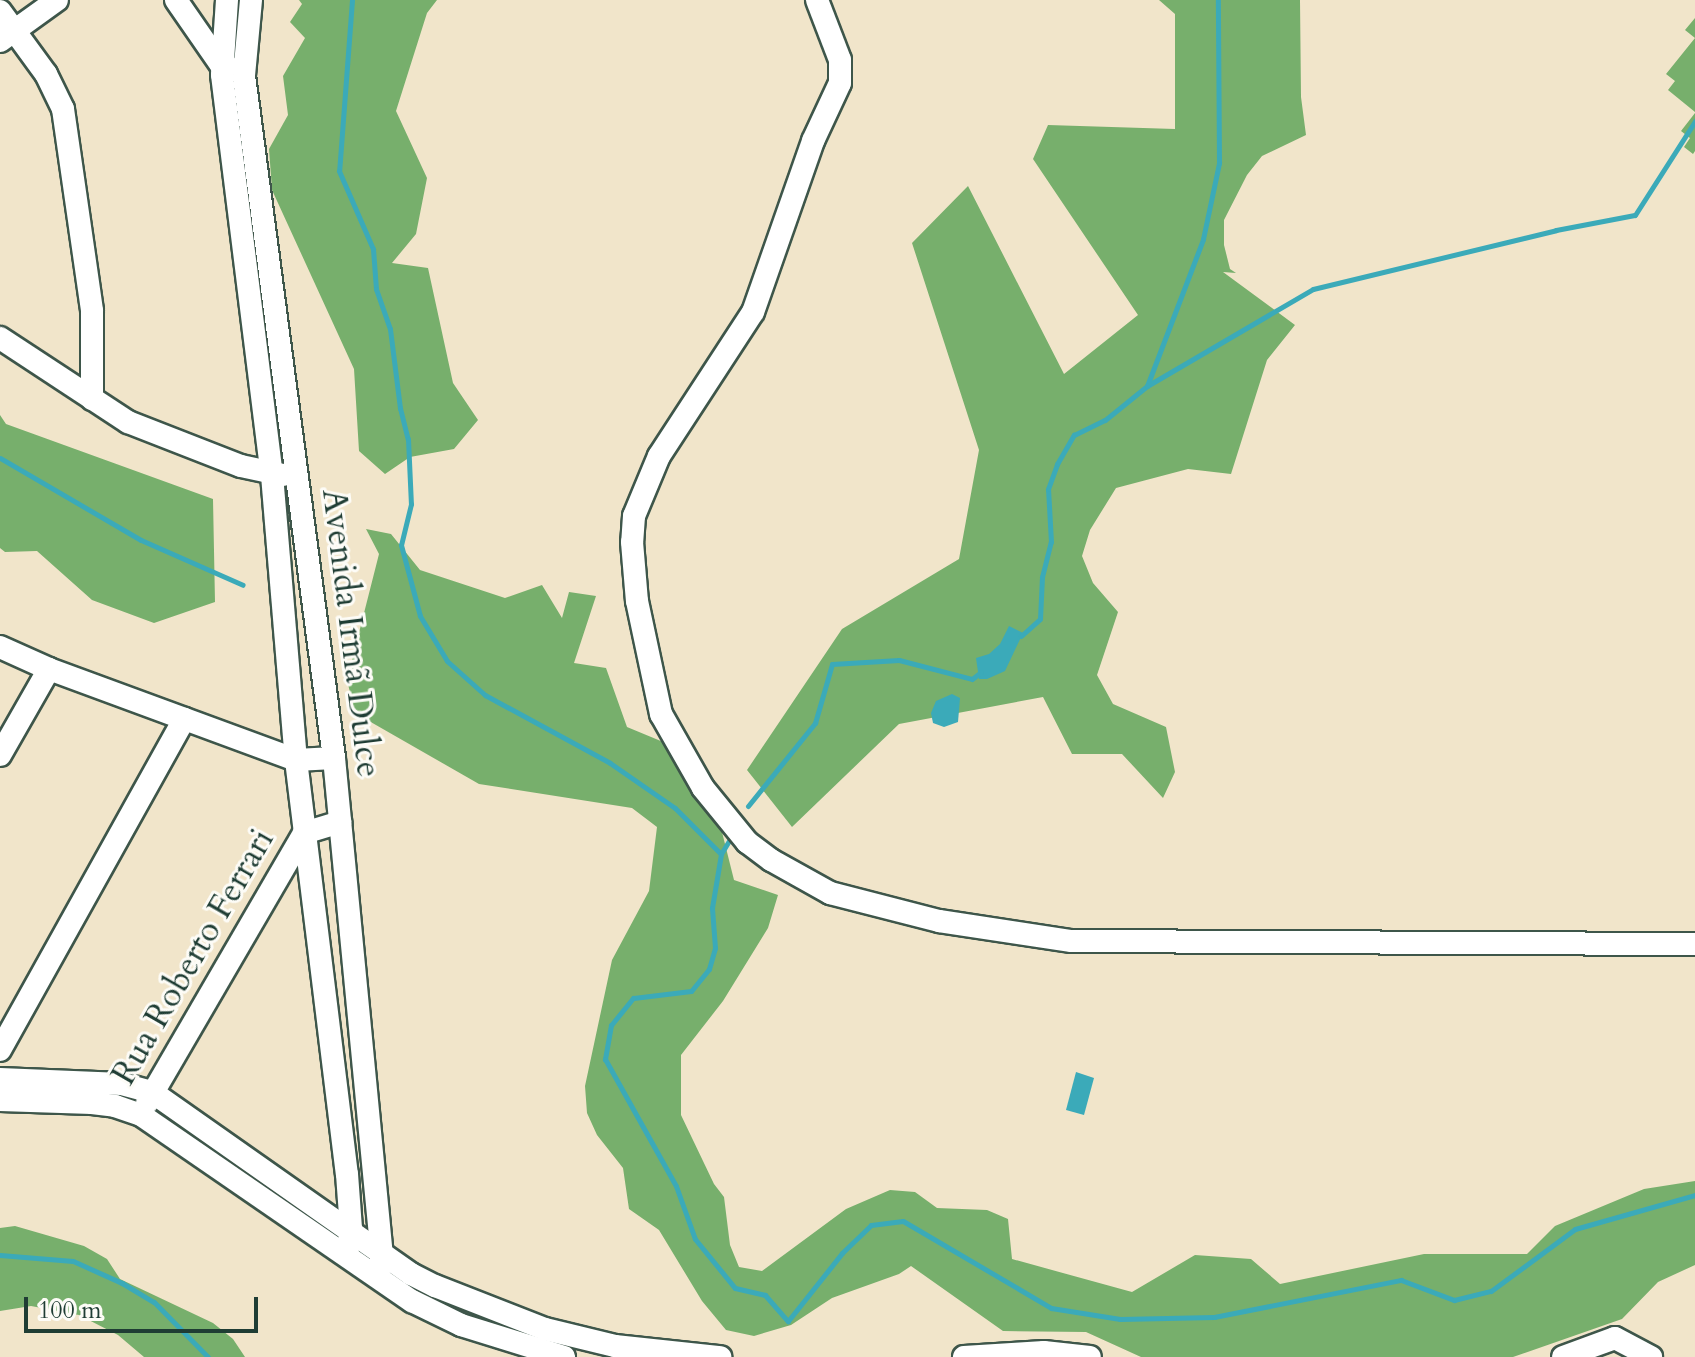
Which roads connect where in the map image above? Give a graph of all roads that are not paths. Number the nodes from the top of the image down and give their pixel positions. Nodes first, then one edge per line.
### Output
1 (57, 0) edge
2 (176, 0) edge
3 (227, 0) edge
4 (251, 0) edge
5 (817, 0) edge
6 (0, 11) edge
7 (7, 36) edge
8 (221, 65) junction
9 (244, 67) junction
10 (0, 338) edge
11 (92, 399) junction
12 (272, 475) junction
13 (297, 476) junction
14 (0, 647) edge
15 (49, 669) junction
16 (184, 719) junction
17 (0, 755) edge
18 (334, 758) junction
19 (296, 760) junction
20 (340, 822) junction
21 (304, 833) junction
22 (1695, 944) edge
23 (0, 1050) edge
24 (0, 1079) edge
25 (152, 1092) junction
26 (0, 1100) edge
27 (141, 1115) junction
28 (351, 1229) junction
29 (347, 1254) junction
30 (380, 1265) junction
31 (1642, 1351) edge
32 (693, 1354) edge
33 (1029, 1355) edge
34 (564, 1357) edge
35 (720, 1357) edge
36 (964, 1357) edge
37 (1090, 1357) edge
38 (1563, 1357) edge

1 - 7 street
2 - 8 street
3 - 8 street, Avenida Irmã Dulce
4 - 9 street, Avenida Irmã Dulce
5 - 22 street
6 - 7 street
7 - 11 street
8 - 9 street
8 - 12 street, Avenida Irmã Dulce
9 - 13 street, Avenida Irmã Dulce
10 - 11 street
11 - 12 street
12 - 13 street
12 - 19 street, Avenida Irmã Dulce
13 - 18 street, Avenida Irmã Dulce
14 - 15 street
15 - 16 street
15 - 17 street
16 - 19 street
16 - 23 street
18 - 19 street
18 - 20 street, Avenida Irmã Dulce
19 - 21 street, Avenida Irmã Dulce
20 - 21 street
20 - 30 street, Avenida Irmã Dulce
21 - 25 street, Rua Roberto Ferrari
21 - 28 street, Avenida Irmã Dulce
24 - 25 street
25 - 27 street, Rua Roberto Ferrari
25 - 28 street
26 - 27 street
27 - 29 street
28 - 29 street, Avenida Irmã Dulce
28 - 30 street
29 - 30 street
30 - 32 street
30 - 34 street
31 - 38 street
32 - 35 street
33 - 36 street
33 - 37 street

